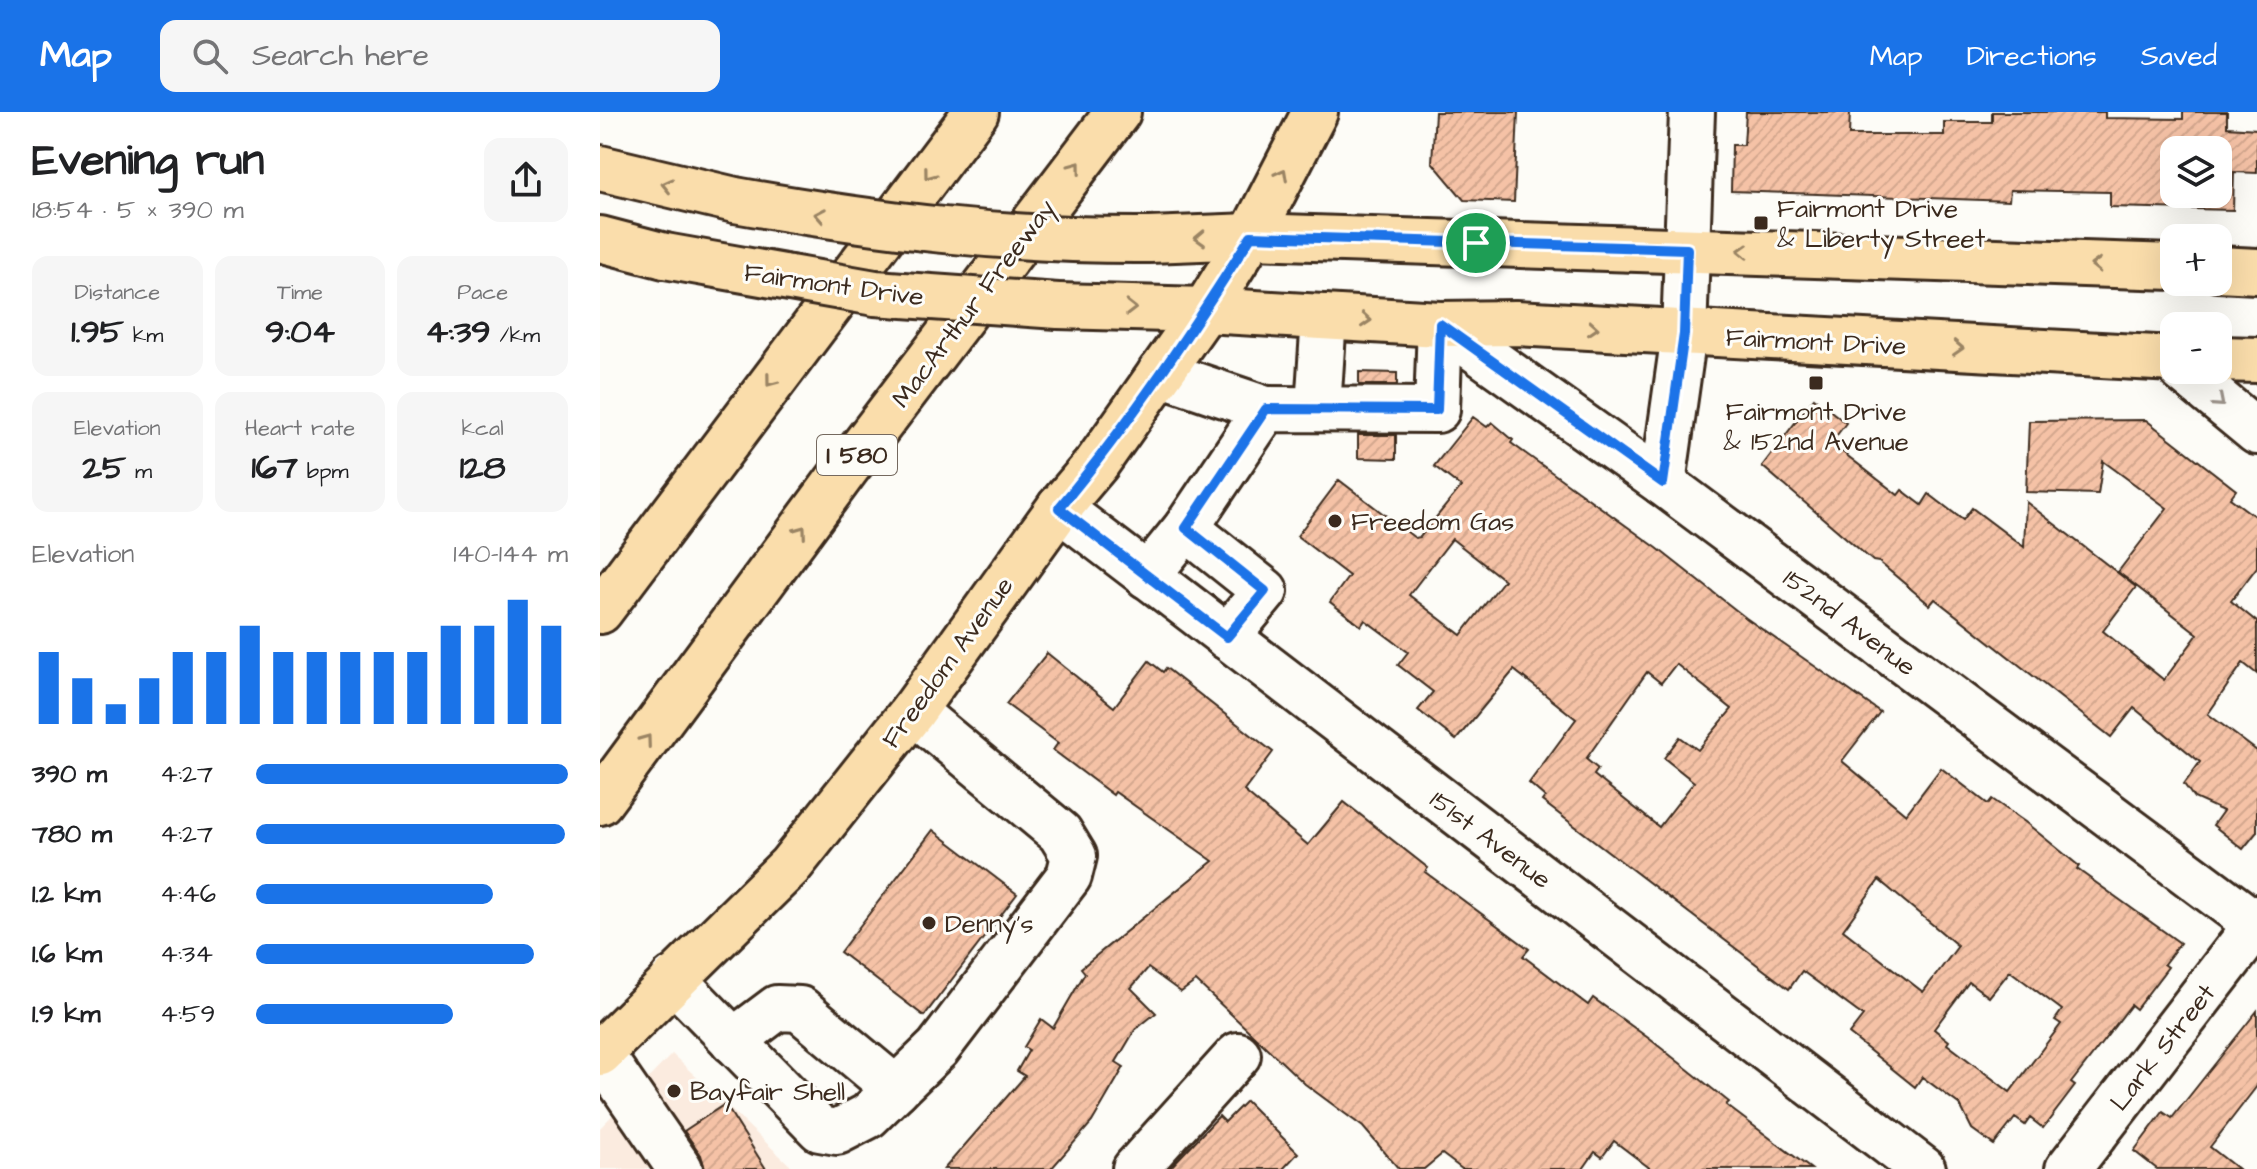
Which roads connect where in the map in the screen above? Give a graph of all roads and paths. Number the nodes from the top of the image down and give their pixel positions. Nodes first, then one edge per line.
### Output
1 (976, 112) edge
2 (1118, 112) edge
3 (1315, 112) edge
4 (1692, 112) edge
5 (600, 168) edge
6 (1251, 236) junction
7 (600, 239) edge
8 (1687, 249) junction
9 (2160, 266) edge
10 (2232, 270) edge
11 (2257, 271) edge
12 (1205, 310) junction
13 (1324, 317) junction
14 (1440, 324) junction
15 (1684, 334) junction
16 (2232, 359) edge
17 (2257, 360) edge
18 (2160, 361) edge
19 (1160, 373) junction
20 (2201, 384) edge
21 (1318, 408) junction
22 (1266, 409) junction
23 (2257, 432) edge
24 (1663, 483) junction
25 (1059, 508) junction
26 (1186, 528) junction
27 (1147, 576) junction
28 (600, 611) edge
29 (1227, 637) junction
30 (913, 711) junction
31 (600, 802) edge
32 (2257, 925) edge
33 (673, 979) junction
34 (733, 1041) junction
35 (600, 1053) edge
36 (1238, 1055) dead end
37 (896, 1089) junction
38 (672, 1165) edge
39 (1135, 1169) edge
40 (1923, 1169) edge
41 (2068, 1169) edge

1 -> 28 main road
31 -> 2 main road, MacArthur Freeway / I 580
6 -> 3 main road, Freedom Avenue
4 - 8 street
6 -> 5 main road, bridge
6 - 8 main road
6 - 12 main road, Freedom Avenue
7 -> 12 main road, Fairmont Drive, bridge
9 -> 8 main road
8 - 15 street
10 - 11 main road
12 - 13 main road, Fairmont Drive
12 - 19 main road, Freedom Avenue
13 -> 14 main road, Fairmont Drive
13 - 21 street
14 -> 15 main road, Fairmont Drive
14 - 21 street
14 - 24 street, 152nd Avenue
15 -> 18 main road, Fairmont Drive
15 - 24 street
16 - 17 main road
19 - 22 street
19 - 25 main road, Freedom Avenue
20 -> 23 street
21 - 22 street
22 - 26 street
24 - 32 street, 152nd Avenue
25 - 27 street, 151st Avenue
25 - 30 main road, Freedom Avenue
26 - 27 street
26 - 29 street
27 - 29 street, 151st Avenue
29 - 40 street, 151st Avenue
30 - 33 main road, Freedom Avenue
30 - 37 street
32 - 41 street, Lark Street
33 - 34 street
33 - 35 main road, Freedom Avenue
34 - 37 street
34 - 37 street
35 - 38 street
36 - 39 street

